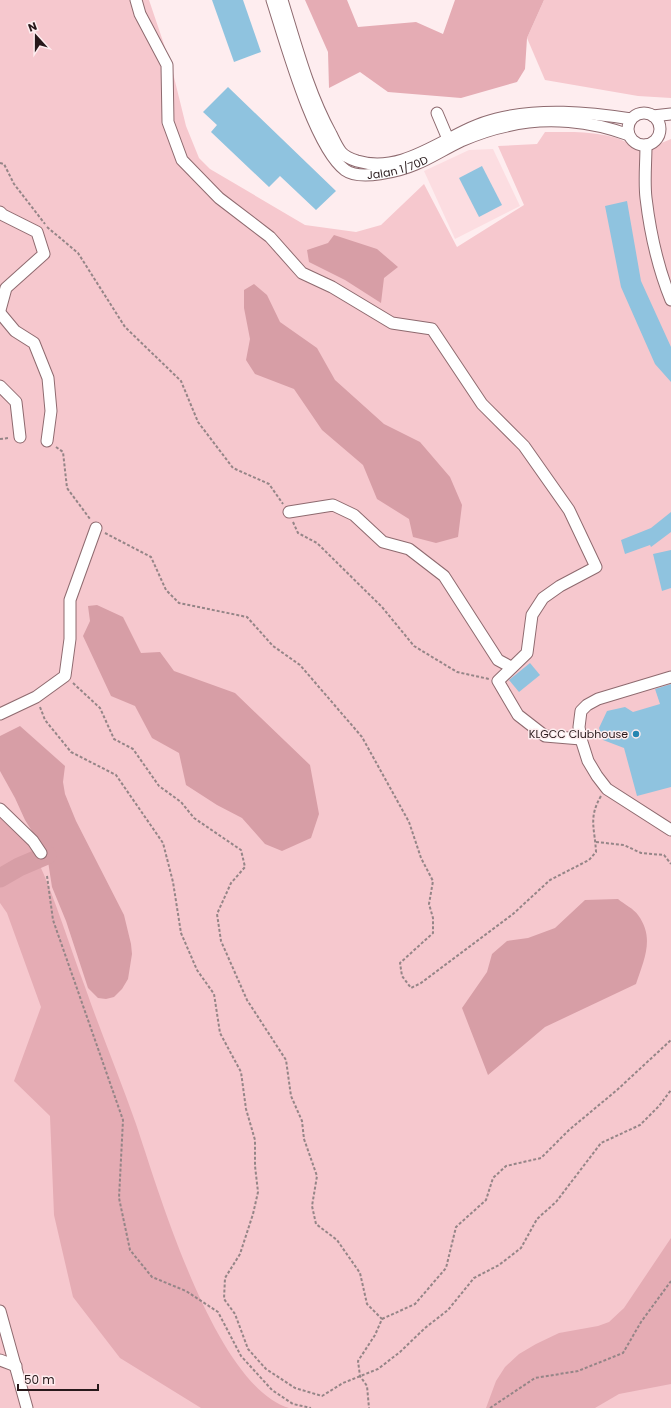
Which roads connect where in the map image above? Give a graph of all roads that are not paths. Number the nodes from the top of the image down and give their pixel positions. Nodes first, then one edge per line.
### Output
1 (136, 0) edge
2 (272, 0) edge
3 (282, 0) edge
4 (437, 113) dead end
5 (671, 114) edge
6 (652, 116) junction
7 (631, 119) junction
8 (671, 125) edge
9 (660, 128) junction
10 (629, 135) junction
11 (448, 139) junction
12 (646, 145) junction
13 (0, 212) edge
14 (671, 300) edge
15 (0, 310) edge
16 (0, 314) edge
17 (0, 386) edge
18 (20, 437) road end
19 (46, 441) road end
20 (289, 512) road end
21 (96, 528) road end
22 (512, 666) junction
23 (671, 677) edge
24 (0, 714) edge
25 (581, 739) junction
26 (0, 809) edge
27 (671, 830) edge
28 (41, 853) dead end
29 (0, 1311) edge
30 (0, 1360) edge
31 (16, 1366) junction
32 (27, 1408) edge

1 - 22 street
2 - 10 street, Jalan 1/70D
3 - 11 street, Jalan 1/70D
4 - 11 street
5 - 6 street
6 - 7 street
6 - 9 street
7 - 10 street
7 - 11 street, Jalan 1/70D
8 - 9 street
9 - 12 street
10 - 12 street
12 - 14 street
13 - 15 street
16 - 19 street
17 - 18 street
20 - 22 street
21 - 24 street
22 - 25 street
23 - 25 street
25 - 27 street
26 - 28 street
29 - 31 street
30 - 31 street
31 - 32 street

